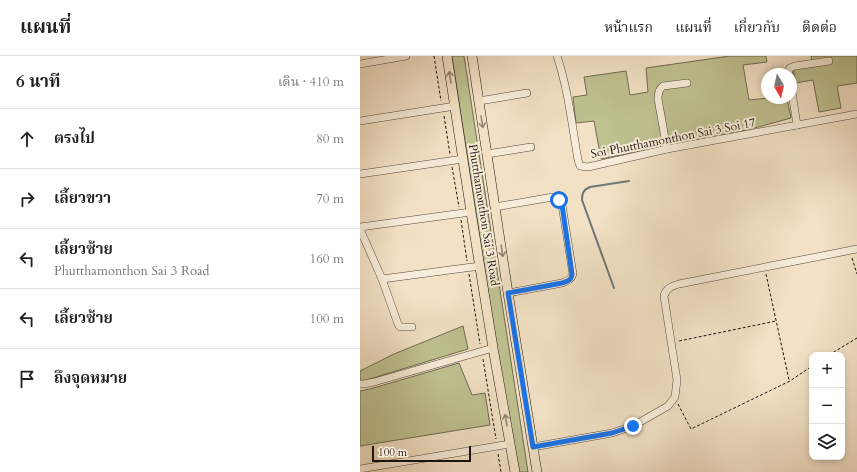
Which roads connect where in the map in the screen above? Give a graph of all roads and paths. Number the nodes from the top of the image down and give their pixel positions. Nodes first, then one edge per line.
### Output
1 (406, 56) edge
2 (447, 56) edge
3 (472, 56) edge
4 (557, 56) edge
5 (829, 61) dead end
6 (360, 64) edge
7 (790, 68) edge
8 (687, 83) dead end
9 (527, 93) dead end
10 (479, 101) junction
11 (794, 104) edge
12 (455, 106) junction
13 (857, 114) edge
14 (360, 121) edge
15 (797, 125) junction
16 (531, 147) dead end
17 (667, 149) junction
18 (487, 154) junction
19 (463, 159) junction
20 (360, 174) edge
21 (495, 207) junction
22 (471, 212) junction
23 (360, 228) edge
24 (857, 249) edge
25 (849, 250) junction
26 (480, 266) junction
27 (764, 267) junction
28 (857, 274) edge
29 (382, 279) junction
30 (508, 293) junction
31 (776, 321) junction
32 (412, 326) dead end
33 (857, 338) edge
34 (672, 342) junction
35 (493, 348) junction
36 (834, 352) edge
37 (809, 368) edge
38 (790, 381) junction
39 (360, 384) edge
40 (675, 397) junction
41 (510, 444) junction
42 (533, 447) junction
43 (360, 469) edge
44 (515, 472) edge
45 (537, 472) edge

1 - 6 street
12 -> 2 main road, Phutthamonthon Sai 3 Road
3 - 10 main road, Phutthamonthon Sai 3 Road
4 - 17 street, Soi Phutthamonthon Sai 3 Soi 17
5 - 7 street
8 - 17 street
9 - 10 street
10 -> 18 main road, Phutthamonthon Sai 3 Road
11 - 15 street
12 - 14 street
12 - 19 main road, Phutthamonthon Sai 3 Road
13 - 15 street, Soi Phutthamonthon Sai 3 Soi 17
15 - 17 street, Soi Phutthamonthon Sai 3 Soi 17
16 - 18 street
18 - 21 main road, Phutthamonthon Sai 3 Road
19 - 20 street
19 - 22 main road, Phutthamonthon Sai 3 Road
21 -> 30 main road, Phutthamonthon Sai 3 Road
21 - 30 street
22 - 23 street
22 - 26 main road, Phutthamonthon Sai 3 Road
23 - 29 street
24 - 25 street
25 - 27 street
25 - 28 path
26 - 29 street
26 - 35 main road, Phutthamonthon Sai 3 Road
27 - 31 path
27 - 34 street
29 - 32 street
30 - 42 main road, Phutthamonthon Sai 3 Road
31 - 34 path
31 - 38 path
33 - 36 path
34 - 40 street
35 - 39 street
41 -> 35 main road, Phutthamonthon Sai 3 Road
37 - 38 path
38 - 40 path
40 - 42 street
41 - 43 street
41 - 44 main road, Phutthamonthon Sai 3 Road
42 - 45 main road, Phutthamonthon Sai 3 Road

